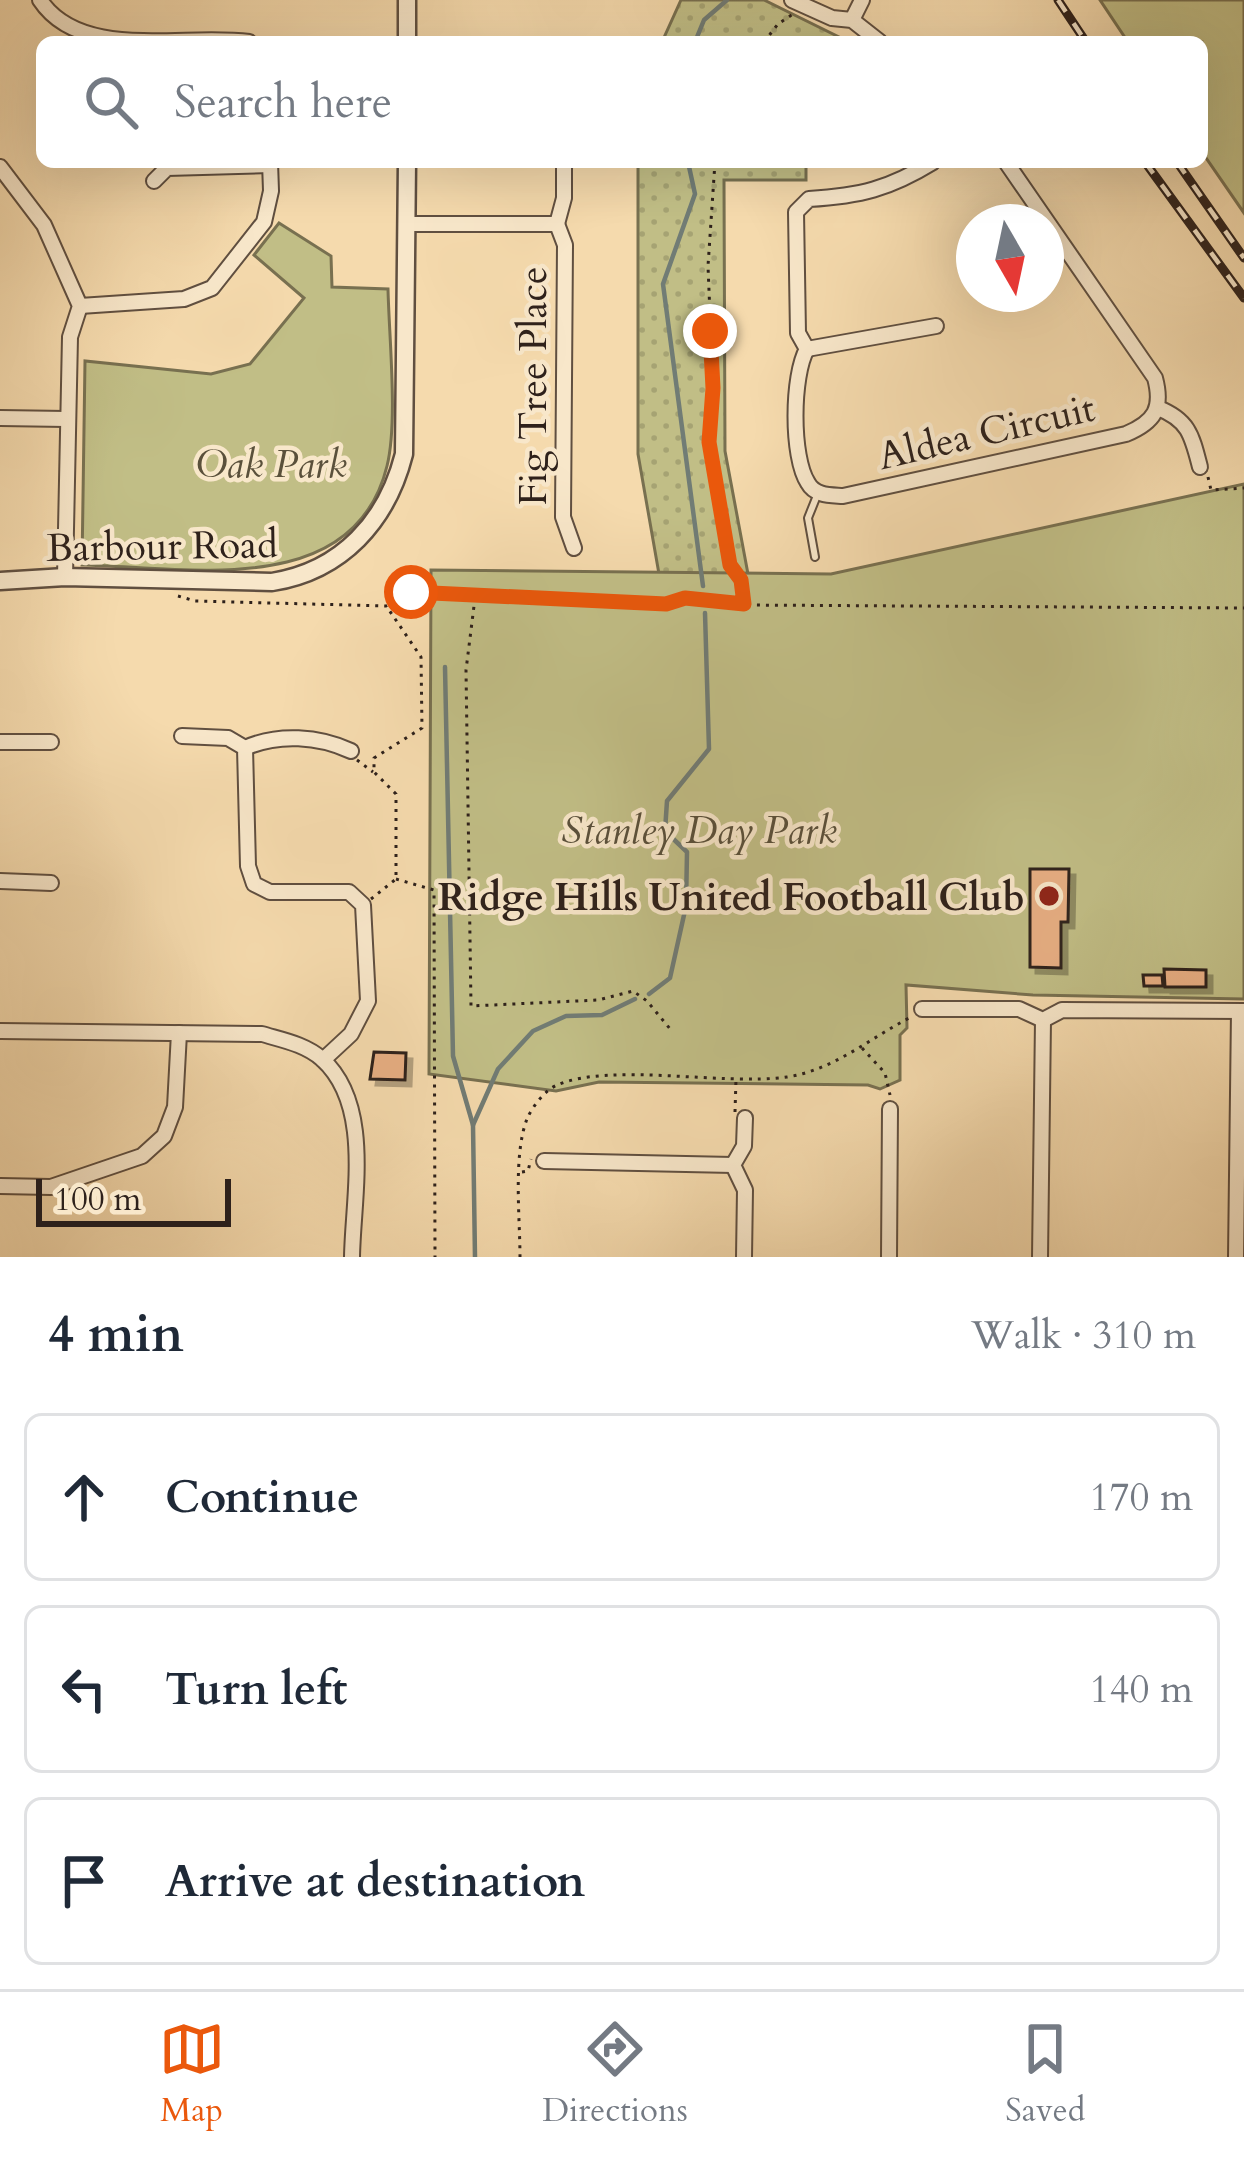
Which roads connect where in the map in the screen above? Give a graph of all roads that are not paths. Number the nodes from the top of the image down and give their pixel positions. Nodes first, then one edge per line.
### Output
1 (40, 0) edge
2 (407, 0) edge
3 (862, 0) edge
4 (799, 3) edge
5 (852, 20) junction
6 (91, 36) edge
7 (407, 36) edge
8 (872, 36) edge
9 (0, 167) edge
10 (163, 168) edge
11 (270, 168) edge
12 (407, 168) edge
13 (564, 168) edge
14 (923, 168) edge
15 (1010, 168) edge
16 (154, 182) dead end
17 (407, 224) junction
18 (557, 224) junction
19 (80, 306) junction
20 (936, 326) dead end
21 (807, 349) junction
22 (1158, 408) junction
23 (0, 418) edge
24 (66, 419) junction
25 (1200, 466) road end
26 (818, 493) junction
27 (574, 548) dead end
28 (815, 557) dead end
29 (65, 577) junction
30 (0, 581) edge
31 (182, 736) dead end
32 (0, 742) edge
33 (51, 742) dead end
34 (245, 748) junction
35 (351, 751) road end
36 (0, 881) edge
37 (51, 883) dead end
38 (922, 1010) road end
39 (1242, 1011) edge
40 (1043, 1020) junction
41 (0, 1031) edge
42 (179, 1034) junction
43 (323, 1060) junction
44 (890, 1109) road end
45 (745, 1122) road end
46 (544, 1161) dead end
47 (734, 1165) junction
48 (0, 1186) edge
49 (352, 1257) edge
50 (744, 1257) edge
51 (889, 1257) edge
52 (1040, 1257) edge
53 (1236, 1257) edge

1 - 6 street
2 - 7 street
3 - 5 street
4 - 5 street
5 - 8 street
9 - 19 street
10 - 16 street
11 - 19 street
12 - 17 street
13 - 18 street, Fig Tree Place
14 - 21 street
15 - 22 street, Aldea Circuit
17 - 18 street
17 - 29 street, Barbour Road
18 - 27 street, Fig Tree Place
19 - 24 street
20 - 21 street
21 - 26 street
22 - 25 street, Aldea Circuit
22 - 26 street, Aldea Circuit
23 - 24 street
24 - 29 street
26 - 28 lane
29 - 30 street, Barbour Road
31 - 34 street
32 - 33 street
34 - 35 street
34 - 43 street
36 - 37 street
38 - 40 street
39 - 40 street
39 - 53 street
40 - 52 street
41 - 42 street
42 - 43 street
42 - 48 street
43 - 49 street
44 - 51 street
45 - 47 street
46 - 47 street
47 - 50 street

